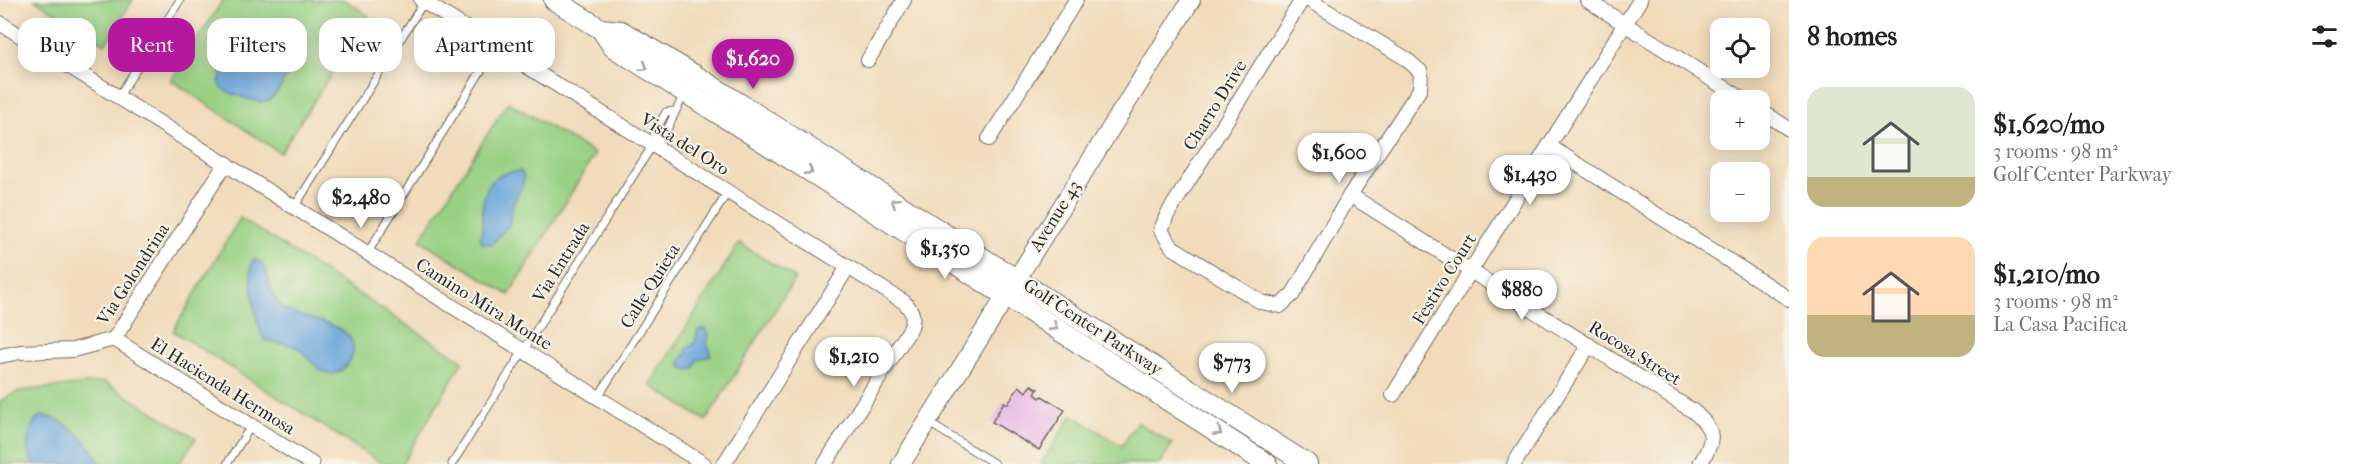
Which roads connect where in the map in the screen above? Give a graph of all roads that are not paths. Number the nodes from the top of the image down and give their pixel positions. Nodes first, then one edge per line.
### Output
1 (180, 0) edge
2 (554, 0) edge
3 (904, 0) edge
4 (1076, 0) edge
5 (1191, 0) edge
6 (1302, 0) edge
7 (1309, 0) edge
8 (1587, 0) edge
9 (1640, 0) edge
10 (422, 1) edge
11 (449, 18) edge
12 (0, 23) edge
13 (1625, 24) junction
14 (601, 29) junction
15 (868, 60) dead end
16 (480, 72) edge
17 (538, 72) edge
18 (696, 76) junction
19 (1728, 90) edge
20 (685, 93) junction
21 (119, 96) junction
22 (1770, 117) edge
23 (1789, 129) edge
24 (988, 139) dead end
25 (655, 141) junction
26 (1549, 146) junction
27 (225, 163) junction
28 (728, 192) junction
29 (1350, 195) junction
30 (295, 206) junction
31 (368, 252) junction
32 (848, 267) junction
33 (1471, 271) junction
34 (1016, 278) junction
35 (1004, 296) junction
36 (1789, 299) edge
37 (114, 339) junction
38 (1589, 345) junction
39 (523, 351) junction
40 (0, 356) edge
41 (1393, 395) dead end
42 (598, 397) junction
43 (927, 421) junction
44 (251, 426) junction
45 (227, 464) edge
46 (312, 464) edge
47 (452, 464) edge
48 (704, 464) edge
49 (724, 464) edge
50 (825, 464) edge
51 (901, 464) edge
52 (995, 464) edge
53 (1267, 464) edge
54 (1307, 464) edge
55 (1514, 464) edge
56 (1700, 464) edge

1 - 21 lane
2 - 14 main road, Golf Center Parkway
3 - 15 street
4 - 24 street
5 - 34 street, Avenue 43
6 - 29 street, Charro Drive
7 - 29 street
8 - 13 street
9 - 13 street, Festivo Court
10 - 11 street, Vista del Oro
10 - 30 lane
12 - 21 street, Camino Mira Monte
13 - 19 street
13 - 26 street, Festivo Court
14 - 18 main road, Golf Center Parkway
14 -> 20 main road, Golf Center Parkway
16 - 31 lane
17 - 25 street, Vista del Oro
18 - 20 lane, Via Entrada
34 -> 18 main road, Golf Center Parkway
20 - 25 lane, Via Entrada
20 -> 35 main road, Golf Center Parkway
21 - 27 street, Camino Mira Monte
22 - 23 street
25 - 28 street, Vista del Oro
25 - 39 lane, Via Entrada
26 - 33 street, Festivo Court
26 - 36 street
27 - 30 street, Camino Mira Monte
27 - 37 street, Via Golondrina
28 - 32 street, Vista del Oro
28 - 42 lane, Calle Quieta
29 - 33 street, Rocosa Street
30 - 31 street, Camino Mira Monte
31 - 39 street, Camino Mira Monte
32 - 49 street
32 - 50 street, Vista del Oro
33 - 38 street, Rocosa Street
33 - 41 street, Festivo Court
34 - 35 street, Avenue 43
34 - 54 main road, Golf Center Parkway
35 - 43 street, Avenue 43
35 -> 53 main road, Golf Center Parkway
37 - 40 street, Via Golondrina
37 - 44 street, El Hacienda Hermosa
38 - 55 street
38 - 56 street, Rocosa Street
39 - 42 street, Camino Mira Monte
39 - 47 lane, Via Entrada
42 - 48 street, Camino Mira Monte
43 - 51 street, Avenue 43
43 - 52 lane
44 - 45 lane
44 - 46 street, El Hacienda Hermosa

